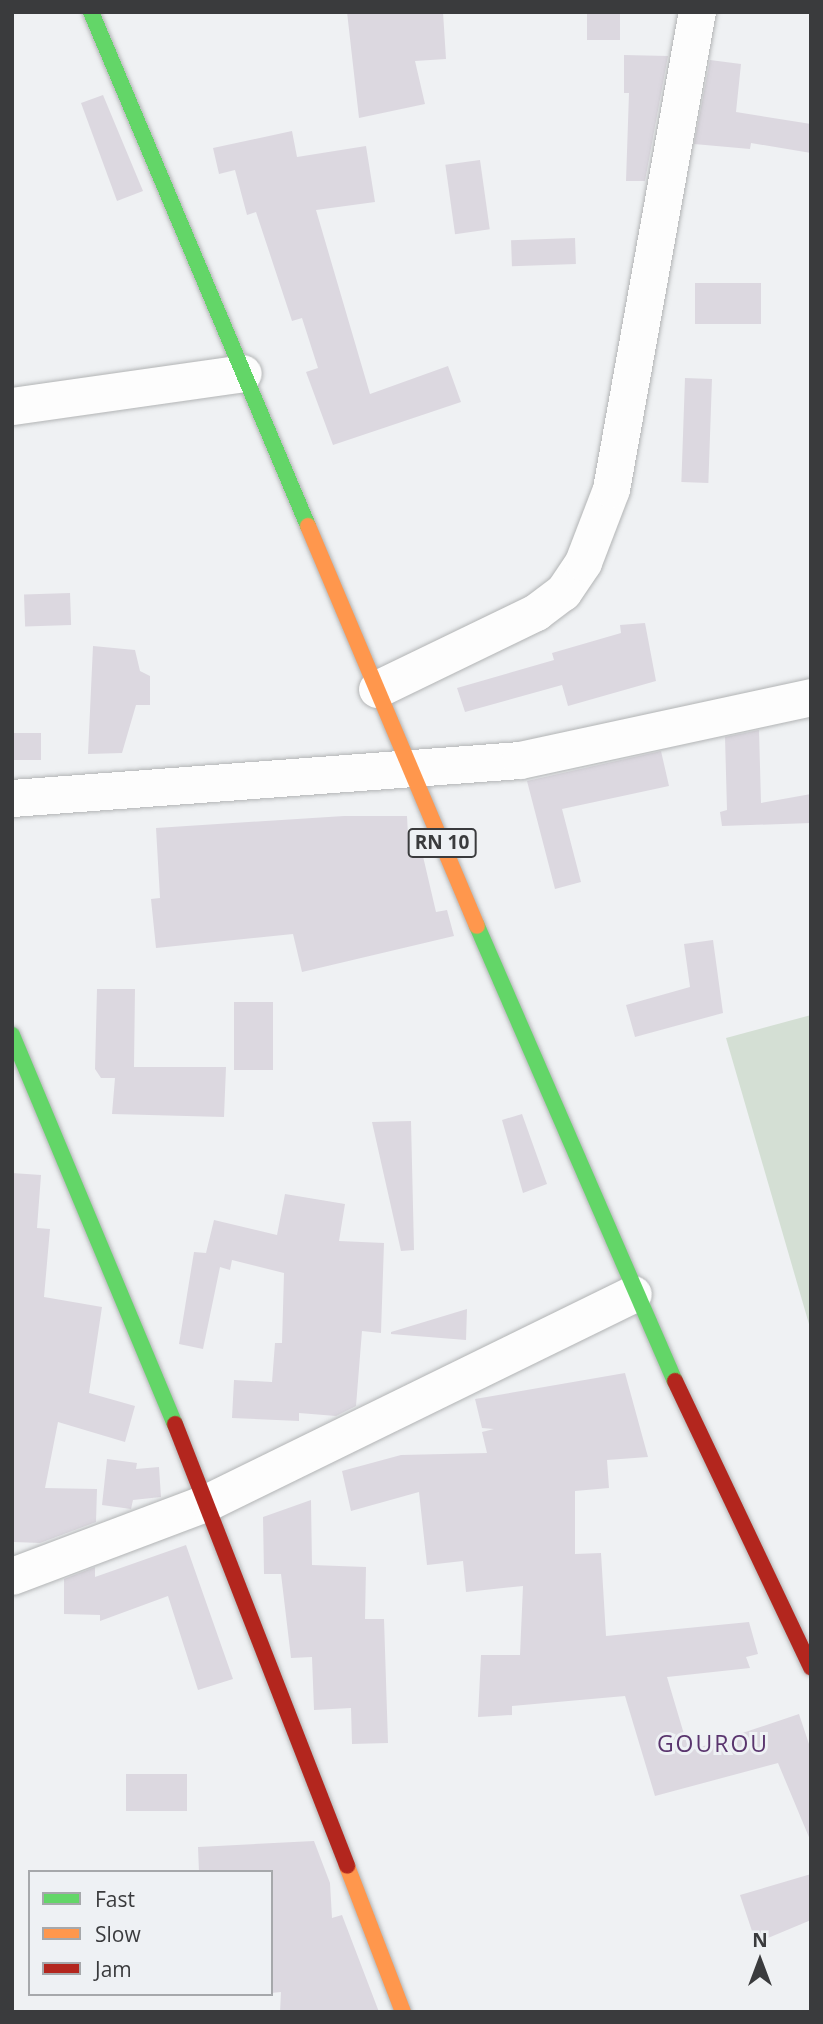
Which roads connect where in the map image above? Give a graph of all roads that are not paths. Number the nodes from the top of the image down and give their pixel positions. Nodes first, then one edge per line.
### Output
1 (91, 12) edge
2 (697, 12) edge
3 (243, 373) junction
4 (12, 406) edge
5 (377, 689) junction
6 (811, 697) edge
7 (412, 772) junction
8 (12, 798) edge
9 (12, 1035) edge
10 (634, 1294) junction
11 (208, 1502) junction
12 (12, 1576) edge
13 (810, 1663) edge
14 (403, 2012) edge

1 - 3 main road, RN 10
2 - 5 street
3 - 4 street
3 - 5 main road, RN 10
5 - 7 main road, RN 10
6 - 7 street
7 - 8 street
7 - 10 main road, RN 10
9 - 11 main road
10 - 11 street
10 - 13 main road, RN 10
11 - 12 street
11 - 14 main road

